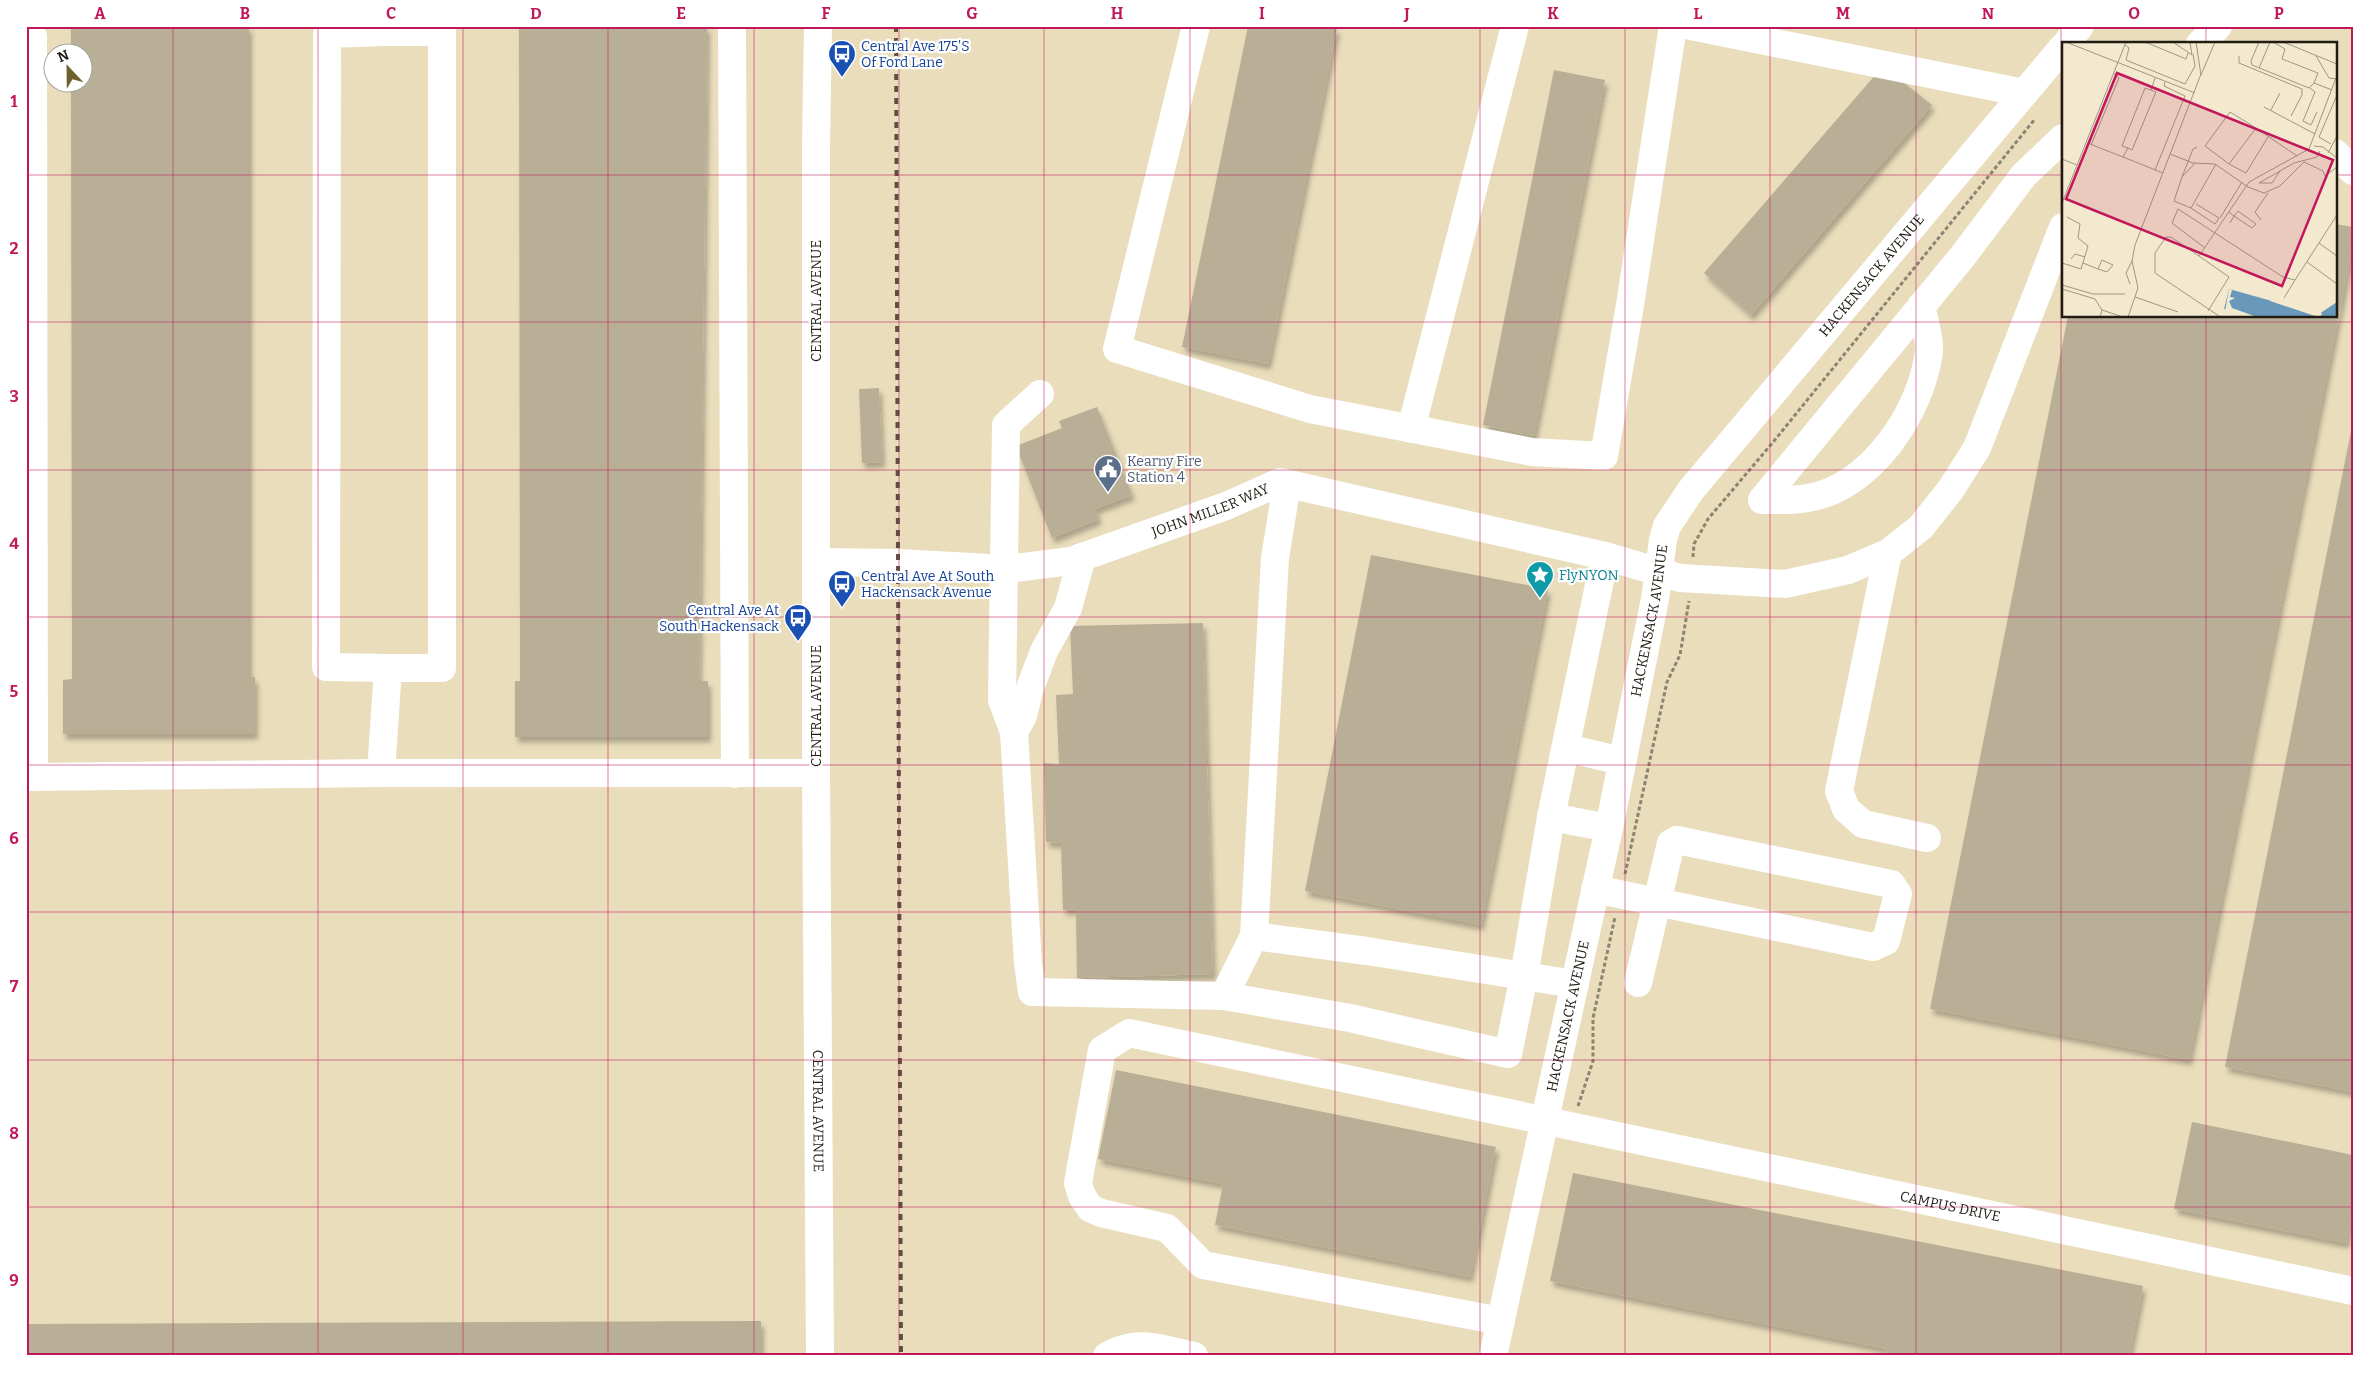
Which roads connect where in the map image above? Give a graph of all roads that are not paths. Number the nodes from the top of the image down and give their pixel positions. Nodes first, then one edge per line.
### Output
1 (27, 26) edge
2 (732, 26) edge
3 (818, 26) edge
4 (1196, 26) edge
5 (1515, 26) edge
6 (1672, 26) edge
7 (1691, 26) edge
8 (2080, 26) edge
9 (2218, 26) edge
10 (384, 29) edge
11 (2068, 42) edge
12 (2202, 42) edge
13 (2062, 49) edge
14 (2030, 105) junction
15 (2062, 139) edge
16 (2336, 154) edge
17 (2353, 172) edge
18 (2062, 230) edge
19 (1921, 306) junction
20 (1040, 394) dead end
21 (1411, 429) junction
22 (1287, 484) junction
23 (1888, 553) junction
24 (1604, 556) junction
25 (1082, 557) junction
26 (816, 562) junction
27 (1002, 569) junction
28 (1658, 572) junction
29 (388, 668) junction
30 (1014, 732) junction
31 (1566, 748) junction
32 (1622, 761) junction
33 (381, 773) junction
34 (816, 773) junction
35 (735, 774) junction
36 (30, 777) edge
37 (1552, 818) junction
38 (1609, 828) junction
39 (1927, 838) dead end
40 (1608, 891) junction
41 (1656, 901) junction
42 (1254, 936) junction
43 (1524, 976) junction
44 (1638, 983) dead end
45 (1575, 984) junction
46 (1224, 996) junction
47 (1559, 1122) junction
48 (2353, 1291) edge
49 (1501, 1321) junction
50 (820, 1356) edge
51 (1106, 1356) edge
52 (1194, 1356) edge
53 (1493, 1356) edge

1 - 36 street
2 - 35 street
3 - 26 street, CENTRAL AVENUE
4 - 21 street
5 - 21 street
6 - 21 street
7 - 14 street
8 - 11 street
9 - 12 street
10 - 29 street
10 - 29 street
13 - 14 street, HACKENSACK AVENUE
14 - 28 street, HACKENSACK AVENUE
15 - 19 street
16 - 17 street
18 - 23 street, JOHN MILLER WAY
19 - 19 street
20 - 27 street
22 - 24 street, JOHN MILLER WAY
22 - 25 street, JOHN MILLER WAY
22 - 42 street
23 - 28 street, JOHN MILLER WAY
23 - 39 street
24 - 28 street, JOHN MILLER WAY
24 - 31 street
25 - 27 street, JOHN MILLER WAY
25 - 30 street
26 - 27 street, JOHN MILLER WAY
26 - 34 street, CENTRAL AVENUE
27 - 30 street
28 - 32 street, HACKENSACK AVENUE
29 - 33 street
30 - 46 street
31 - 32 street
31 - 37 street
32 - 38 street, HACKENSACK AVENUE
33 - 35 street
33 - 36 street
34 - 35 street
34 - 50 street, CENTRAL AVENUE
37 - 38 street
37 - 43 street
38 - 40 street, HACKENSACK AVENUE
40 - 41 street
40 - 45 street, HACKENSACK AVENUE
41 - 41 street
41 - 44 street
42 - 43 street
42 - 46 street
43 - 45 street
43 - 46 street
45 - 47 street, HACKENSACK AVENUE
47 - 48 street, CAMPUS DRIVE
47 - 49 street, HACKENSACK AVENUE
47 - 49 street, CAMPUS DRIVE
49 - 53 street, HACKENSACK AVENUE
51 - 52 street

